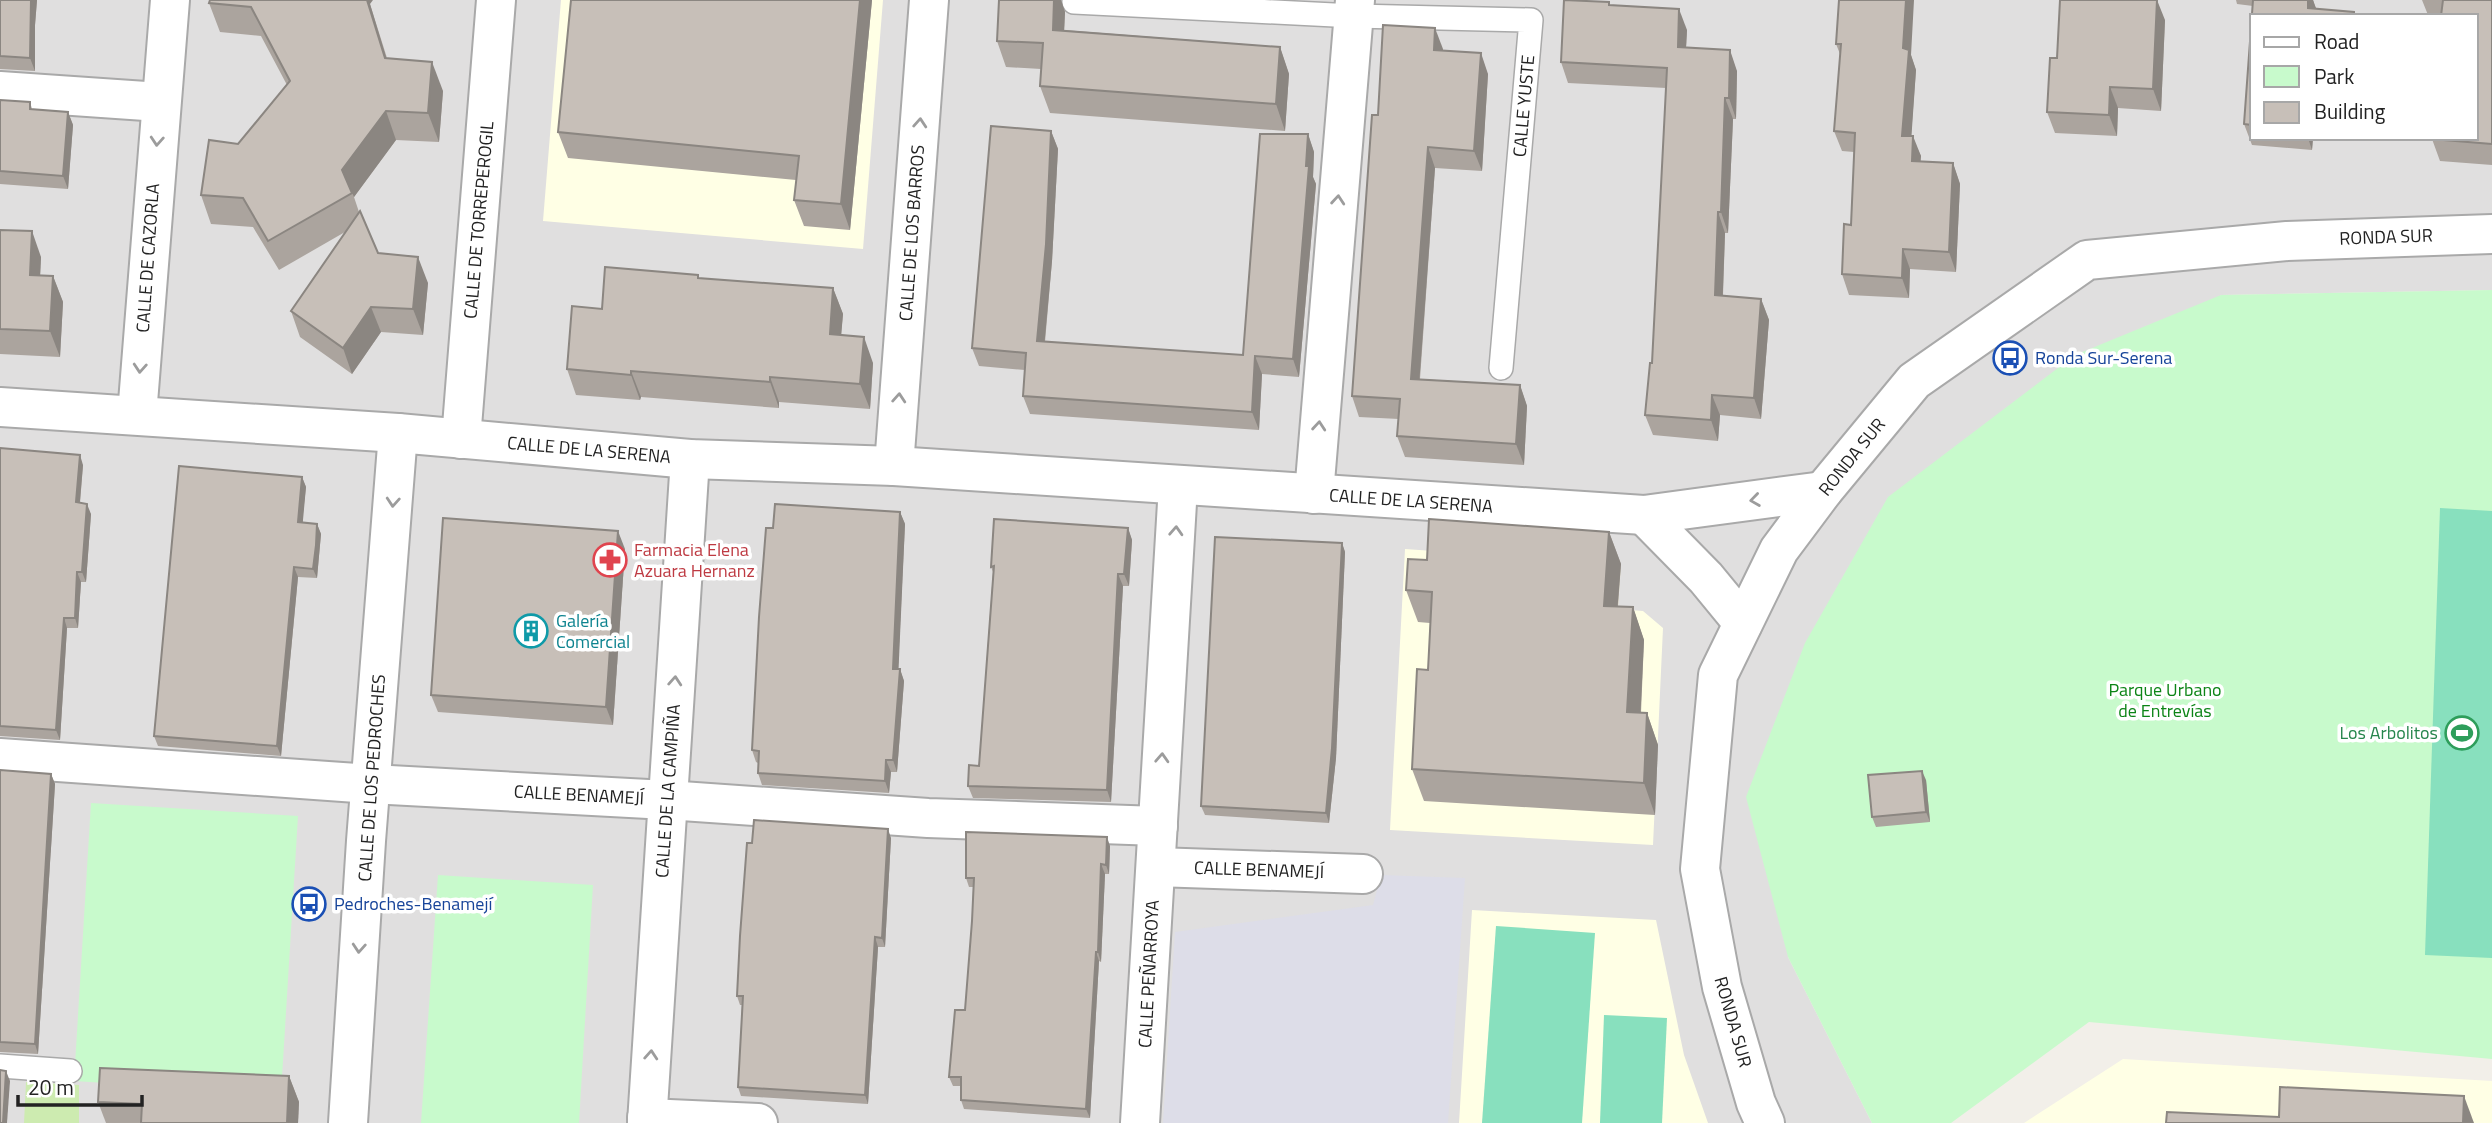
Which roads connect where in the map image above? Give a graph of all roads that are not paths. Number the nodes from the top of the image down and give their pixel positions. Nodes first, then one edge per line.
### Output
1 (170, 0) edge
2 (496, 0) edge
3 (929, 0) edge
4 (1074, 2) dead end
5 (1354, 8) edge
6 (0, 90) edge
7 (160, 102) junction
8 (2492, 234) edge
9 (1501, 368) dead end
10 (0, 407) edge
11 (137, 415) junction
12 (398, 433) junction
13 (461, 439) junction
14 (690, 459) junction
15 (894, 466) junction
16 (1178, 486) junction
17 (1823, 491) junction
18 (1314, 494) junction
19 (1644, 515) junction
20 (1743, 623) junction
21 (0, 758) edge
22 (371, 784) junction
23 (667, 800) junction
24 (1158, 826) junction
25 (1156, 867) junction
26 (1363, 874) dead end
27 (0, 1066) edge
28 (70, 1071) dead end
29 (647, 1121) edge
30 (348, 1123) edge
31 (758, 1123) edge
32 (1140, 1123) edge
33 (1765, 1123) edge

1 - 7 street, CALLE DE CAZORLA
2 - 13 street, CALLE DE TORREPEROGIL
15 -> 3 street, CALLE DE LOS BARROS
4 - 5 lane
5 - 9 lane, CALLE YUSTE
18 -> 5 street
6 - 7 street
7 -> 11 street, CALLE DE CAZORLA
8 - 17 street, RONDA SUR
10 - 11 street, CALLE DE LA SERENA
11 - 12 street, CALLE DE LA SERENA
12 - 13 street, CALLE DE LA SERENA
12 -> 22 street, CALLE DE LOS PEDROCHES
13 - 14 street, CALLE DE LA SERENA
14 - 15 street, CALLE DE LA SERENA
23 -> 14 street, CALLE DE LA CAMPIÑA
15 - 16 street, CALLE DE LA SERENA
16 - 18 street, CALLE DE LA SERENA
24 -> 16 street
17 -> 19 street, CALLE DE LA SERENA
17 - 20 street, RONDA SUR
18 - 19 street, CALLE DE LA SERENA
19 - 20 street
20 - 33 street, RONDA SUR
21 - 22 street, CALLE BENAMEJÍ
22 - 23 street, CALLE BENAMEJÍ
22 -> 30 street, CALLE DE LOS PEDROCHES
23 - 24 street, CALLE BENAMEJÍ
29 -> 23 street, CALLE DE LA CAMPIÑA
24 - 25 street, CALLE PEÑARROYA
25 - 26 street, CALLE BENAMEJÍ
25 - 32 street, CALLE PEÑARROYA
27 - 28 lane
29 - 31 street

